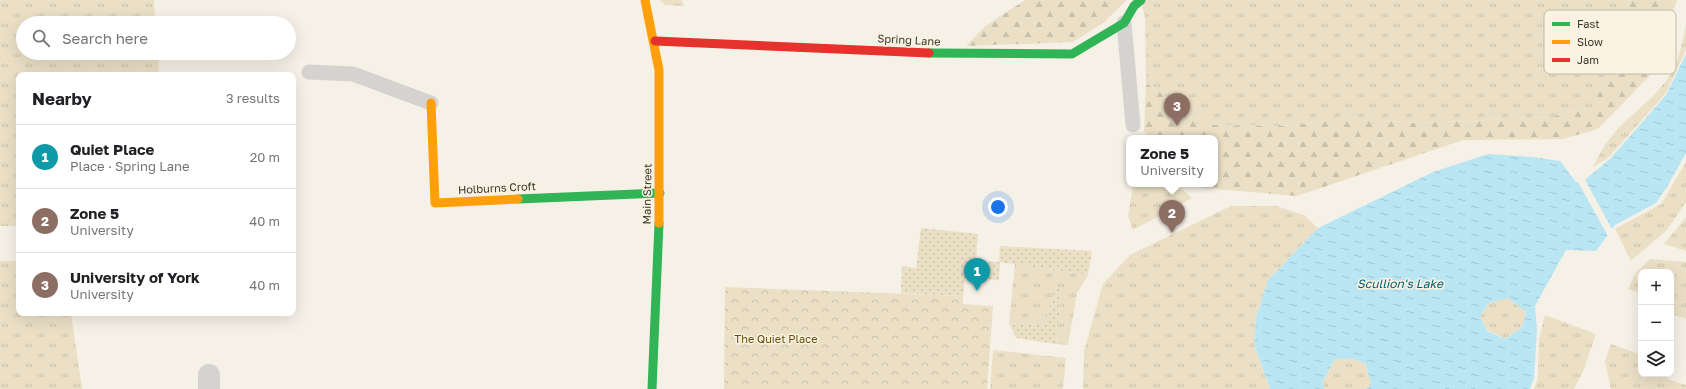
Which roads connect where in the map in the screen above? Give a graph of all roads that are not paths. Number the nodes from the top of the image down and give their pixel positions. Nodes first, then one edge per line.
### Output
1 (645, 0) edge
2 (1142, 0) edge
3 (1124, 24) junction
4 (655, 41) junction
5 (310, 72) dead end
6 (431, 103) joint
7 (1133, 125) dead end
8 (660, 193) junction
9 (652, 389) edge

1 - 4 street, Main Street
2 - 3 street
3 - 4 street, Spring Lane
3 - 7 lane
4 - 8 street, Main Street
5 - 6 lane
6 - 8 street, Holburns Croft
8 - 9 street, Main Street

